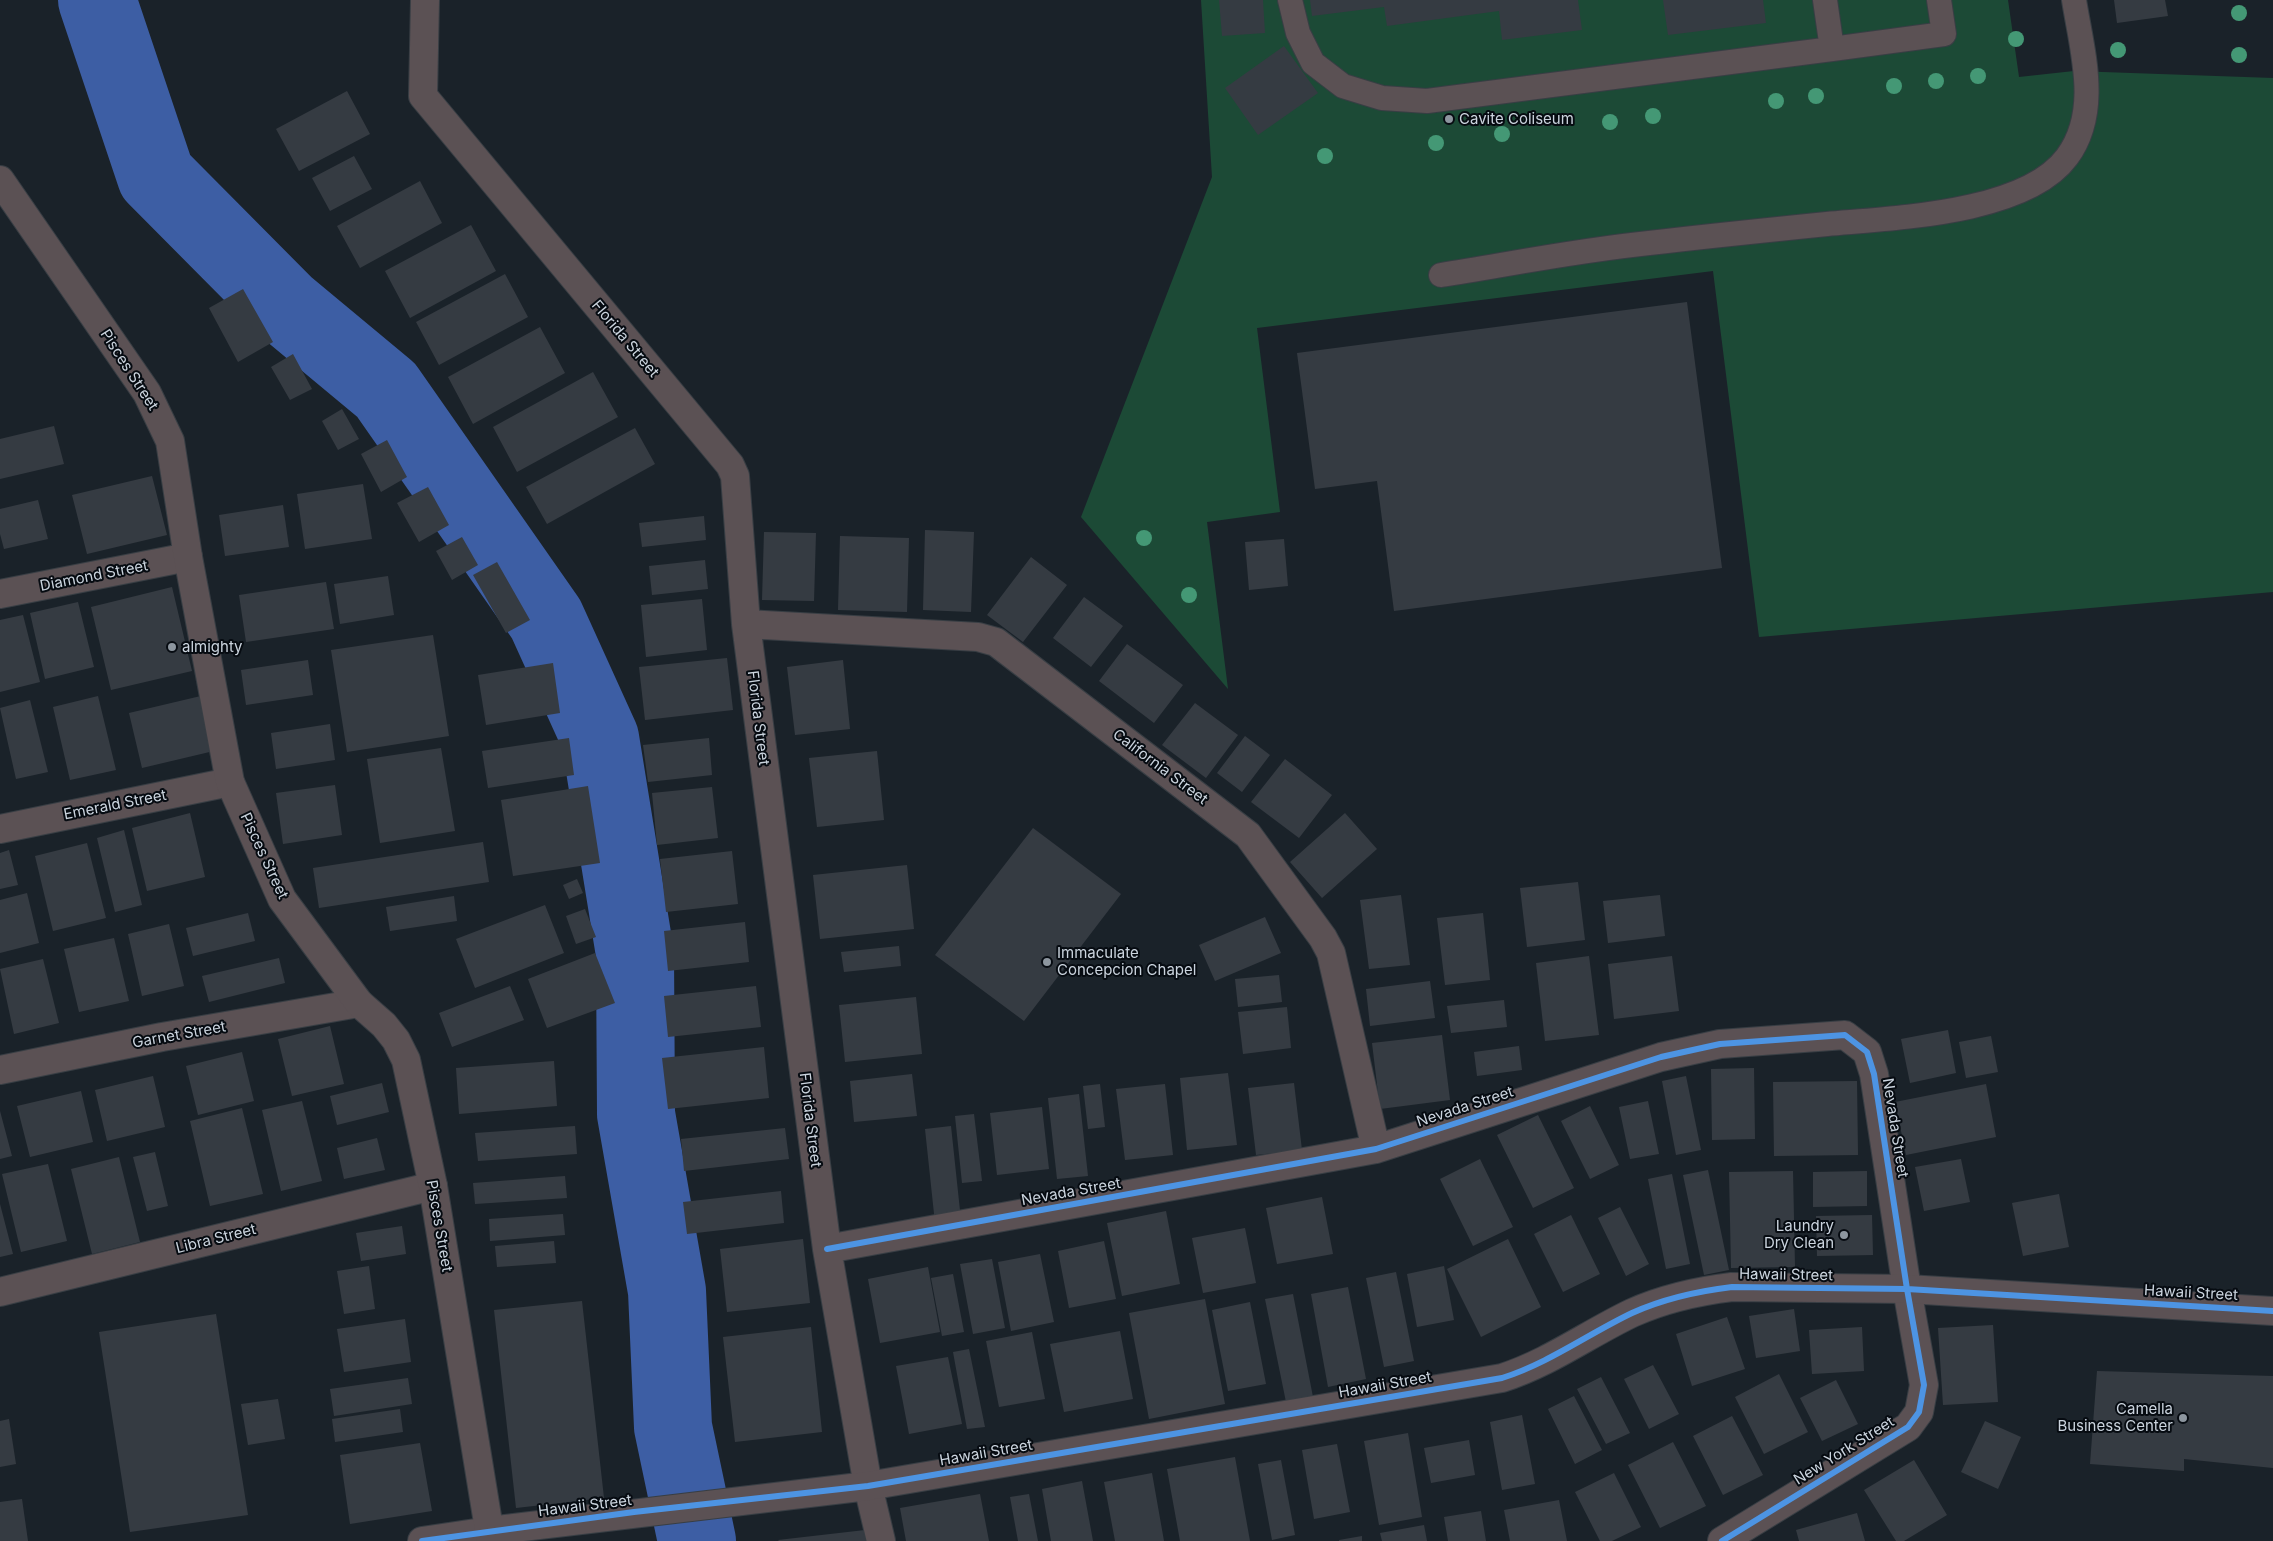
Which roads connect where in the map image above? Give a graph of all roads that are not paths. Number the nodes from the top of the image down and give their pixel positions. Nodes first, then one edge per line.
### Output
1 (425, 0) edge
2 (1290, 0) edge
3 (1825, 0) edge
4 (1939, 0) edge
5 (2074, 0) edge
6 (1832, 49) junction
7 (0, 180) edge
8 (1441, 275) dead end
9 (188, 557) junction
10 (0, 594) edge
11 (746, 624) junction
12 (230, 782) junction
13 (0, 829) edge
14 (359, 1003) junction
15 (0, 1070) edge
16 (1376, 1149) junction
17 (433, 1186) junction
18 (826, 1249) junction
19 (1907, 1289) junction
20 (0, 1292) edge
21 (2273, 1311) edge
22 (868, 1486) junction
23 (490, 1536) edge
24 (422, 1541) edge
25 (881, 1541) edge
26 (1722, 1541) edge

1 - 11 street, Florida Street
2 - 6 lane
3 - 6 lane
4 - 6 lane
5 - 8 lane
7 - 9 street, Pisces Street
9 - 10 street, Diamond Street
9 - 12 street, Pisces Street
11 - 16 street, California Street
11 - 18 street, Florida Street
12 - 13 street, Emerald Street
12 - 14 street, Pisces Street
14 - 15 street, Garnet Street
14 - 17 street, Pisces Street
16 - 18 street, Nevada Street
16 - 19 street, Nevada Street
17 - 20 street, Libra Street
17 - 23 street, Pisces Street
18 - 22 street, Florida Street
19 - 21 street, Hawaii Street
19 - 22 street, Hawaii Street
19 - 26 street, New York Street
22 - 23 street, Hawaii Street
22 - 25 street, Florida Street
23 - 24 street, Hawaii Street

